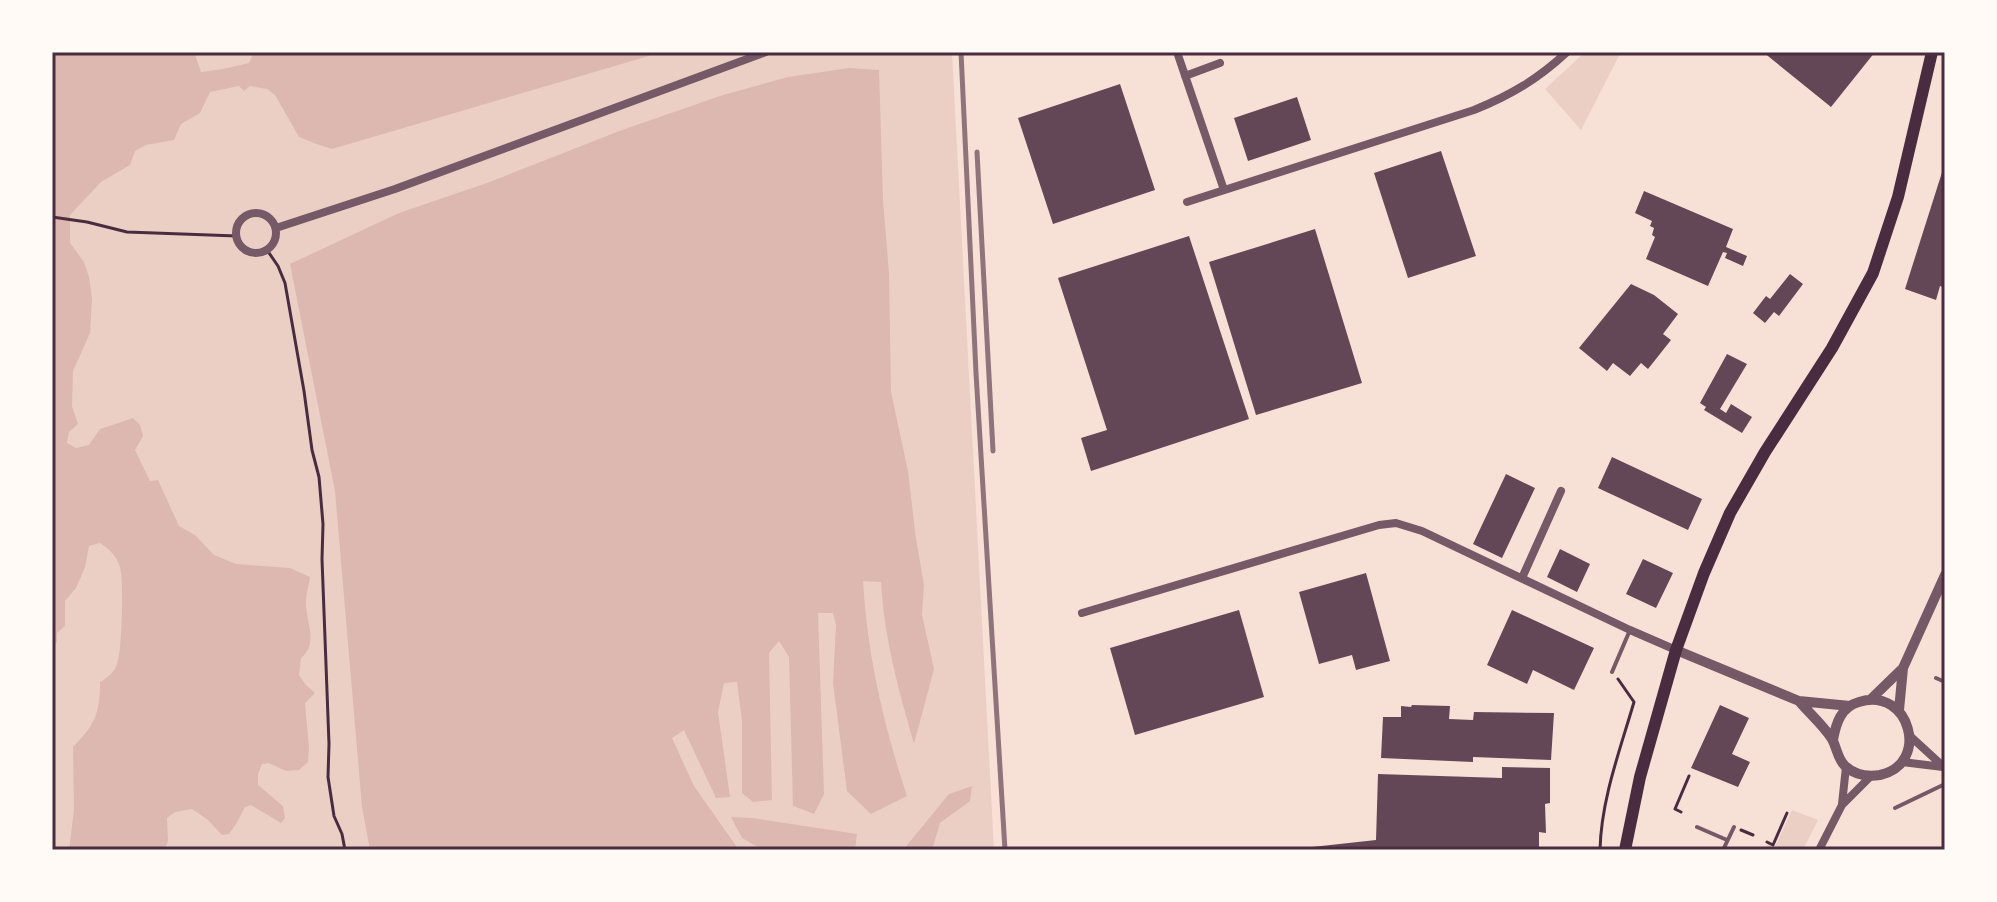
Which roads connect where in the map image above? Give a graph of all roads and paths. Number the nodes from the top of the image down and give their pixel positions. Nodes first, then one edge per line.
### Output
1 (766, 52) edge
2 (1177, 52) edge
3 (1567, 52) edge
4 (1929, 57) edge
5 (1220, 63) dead end
6 (1185, 76) junction
7 (1224, 190) junction
8 (1187, 202) dead end
9 (52, 217) edge
10 (276, 228) junction
11 (237, 236) junction
12 (267, 250) junction
13 (1561, 491) dead end
14 (1945, 575) edge
15 (1522, 578) junction
16 (1082, 613) dead end
17 (1630, 630) junction
18 (1676, 650) junction
19 (1903, 668) junction
20 (1612, 672) joint
21 (1936, 678) dead end
22 (1945, 682) edge
23 (1871, 699) junction
24 (1799, 701) junction
25 (1850, 706) junction
26 (1899, 710) junction
27 (1910, 736) junction
28 (1833, 740) junction
29 (1902, 762) junction
30 (1846, 767) junction
31 (1944, 767) edge
32 (1689, 776) dead end
33 (1870, 777) junction
34 (1945, 784) edge
35 (1842, 805) junction
36 (1895, 808) dead end
37 (1681, 812) dead end
38 (1787, 813) dead end
39 (1697, 827) dead end
40 (1734, 827) dead end
41 (1727, 840) junction
42 (1767, 842) dead end
43 (345, 850) edge
44 (1600, 850) edge
45 (1625, 850) edge
46 (1723, 850) edge
47 (1819, 850) edge

1 - 10 street
2 - 6 street
3 - 7 street
4 - 18 main road
5 - 6 street
6 - 7 street
7 - 8 street
9 - 11 path
10 - 11 street
10 - 12 street
11 - 12 street
12 - 43 path
13 - 15 street
14 - 19 street
15 - 16 street
15 - 17 street
17 - 18 street
17 - 20 lane
18 - 24 street
18 - 45 main road
19 - 23 street
19 - 26 street
20 - 44 path
21 - 22 lane
23 - 25 street
23 - 26 street
24 - 25 street
24 - 28 street
25 - 28 street
26 - 27 street
27 - 29 street
27 - 31 street
28 - 30 street
29 - 31 street
29 - 33 street
30 - 33 street
30 - 35 street
32 - 37 path
33 - 35 street
34 - 36 lane
35 - 47 street
38 - 42 path
39 - 41 lane
40 - 41 lane
41 - 46 lane

